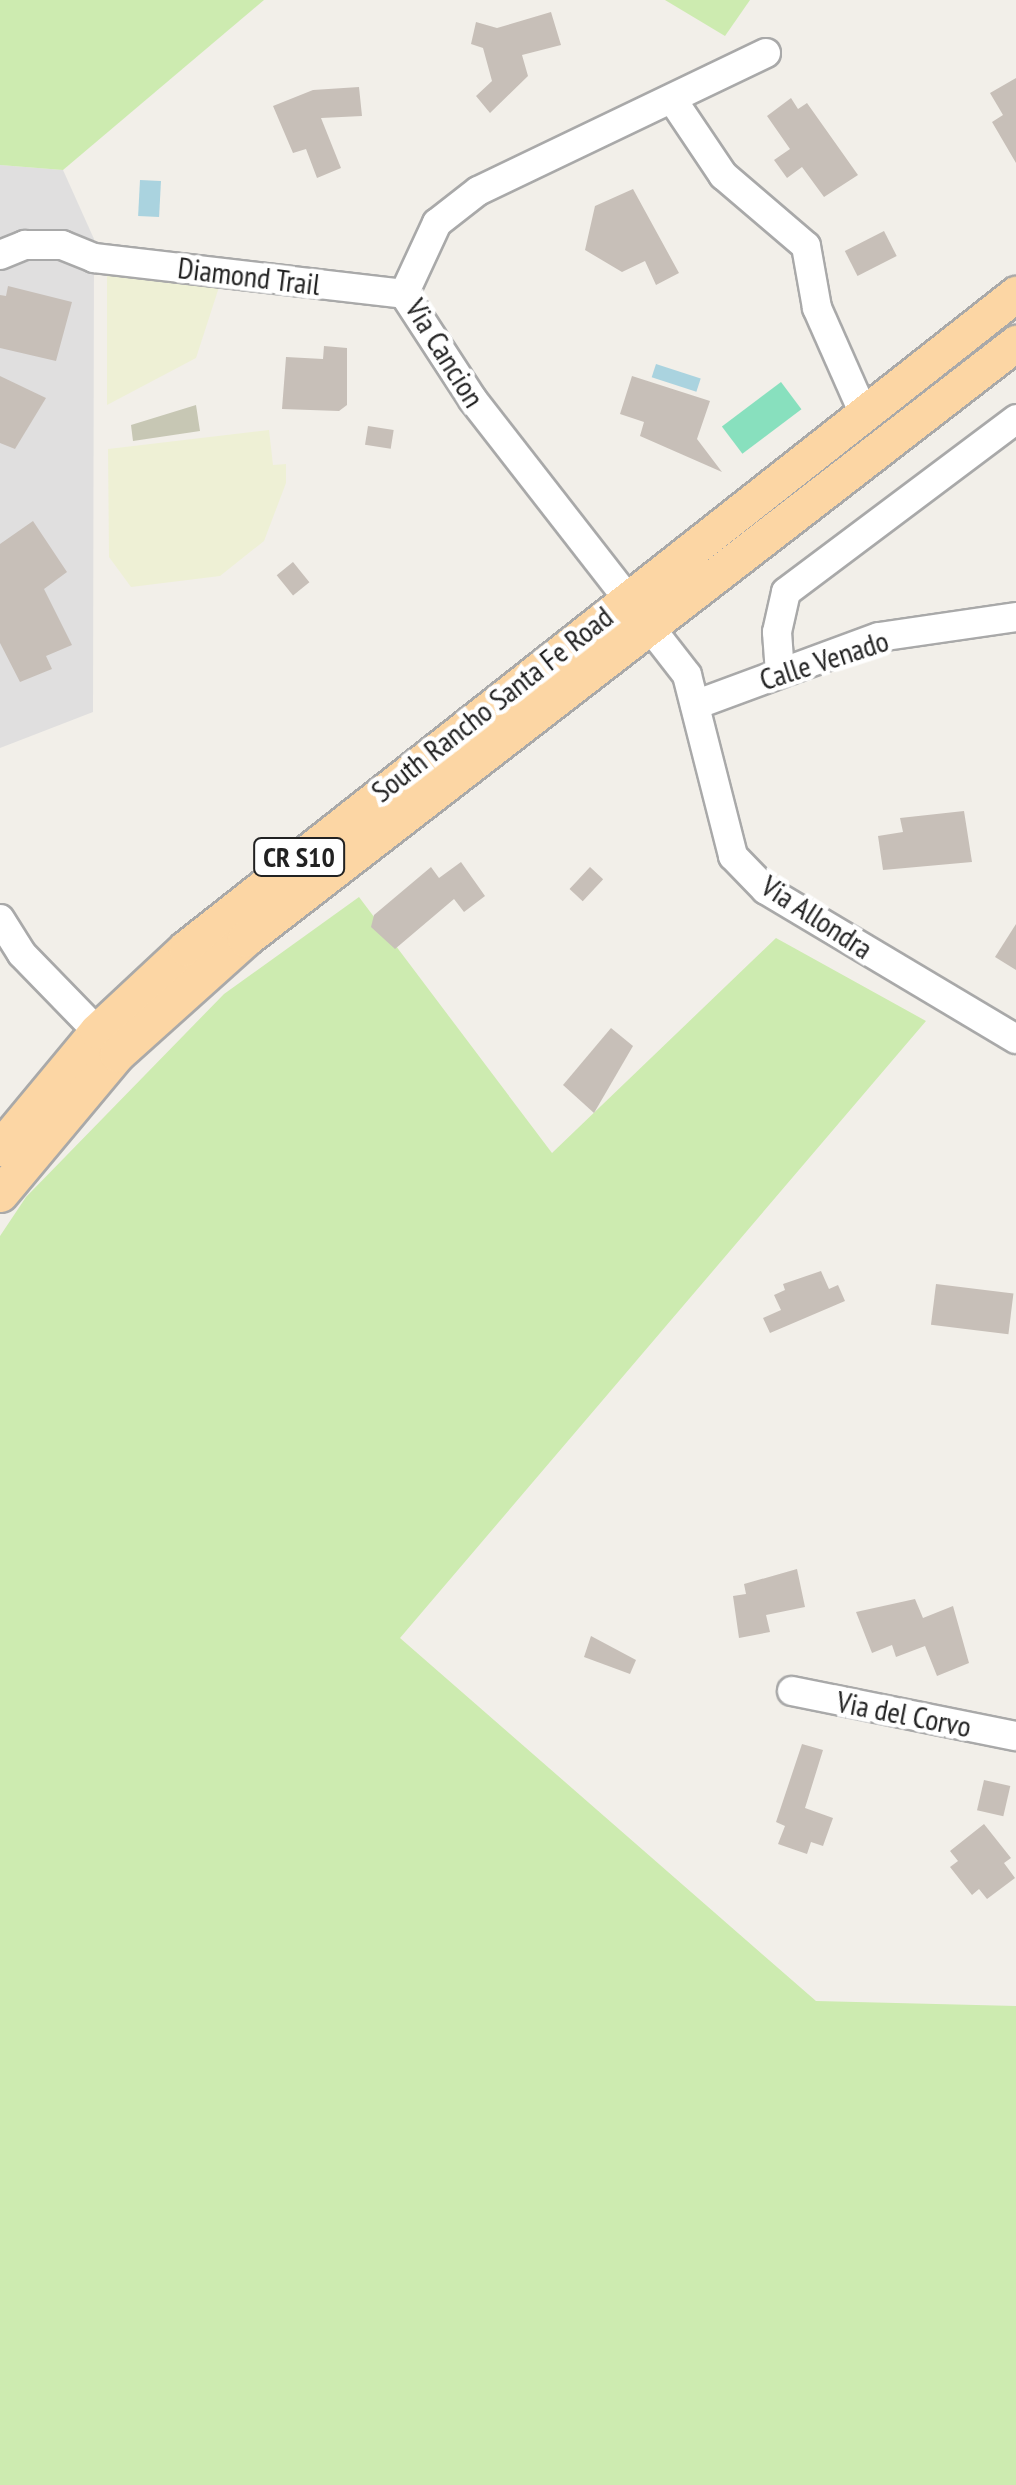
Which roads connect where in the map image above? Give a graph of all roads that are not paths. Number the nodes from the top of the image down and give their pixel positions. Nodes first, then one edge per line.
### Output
1 (766, 53) dead end
2 (672, 99) junction
3 (0, 255) edge
4 (404, 294) junction
5 (1016, 294) edge
6 (1016, 343) edge
7 (864, 414) junction
8 (1016, 420) edge
9 (627, 598) junction
10 (1016, 617) edge
11 (649, 626) junction
12 (780, 673) junction
13 (695, 705) junction
14 (0, 919) edge
15 (98, 1031) junction
16 (1016, 1039) edge
17 (0, 1148) edge
18 (0, 1194) edge
19 (792, 1691) dead end
20 (1016, 1736) edge

1 - 2 street, Via Cancion
2 - 4 street, Via Cancion
2 - 7 street
3 - 4 street, Diamond Trail
4 - 9 street, Via Cancion
5 - 7 main road, South Rancho Santa Fe Road / CR S10
6 - 11 main road, South Rancho Santa Fe Road / CR S10
7 - 9 main road, South Rancho Santa Fe Road / CR S10
8 - 12 street
9 - 11 street, Via Cancion
9 - 15 main road, South Rancho Santa Fe Road / CR S10
10 - 12 street, Calle Venado
11 - 13 street, Via Allondra
11 - 18 main road, South Rancho Santa Fe Road / CR S10
12 - 13 street, Calle Venado
13 - 16 street, Via Allondra
14 - 15 street
15 - 17 main road, South Rancho Santa Fe Road / CR S10
19 - 20 street, Via del Corvo

